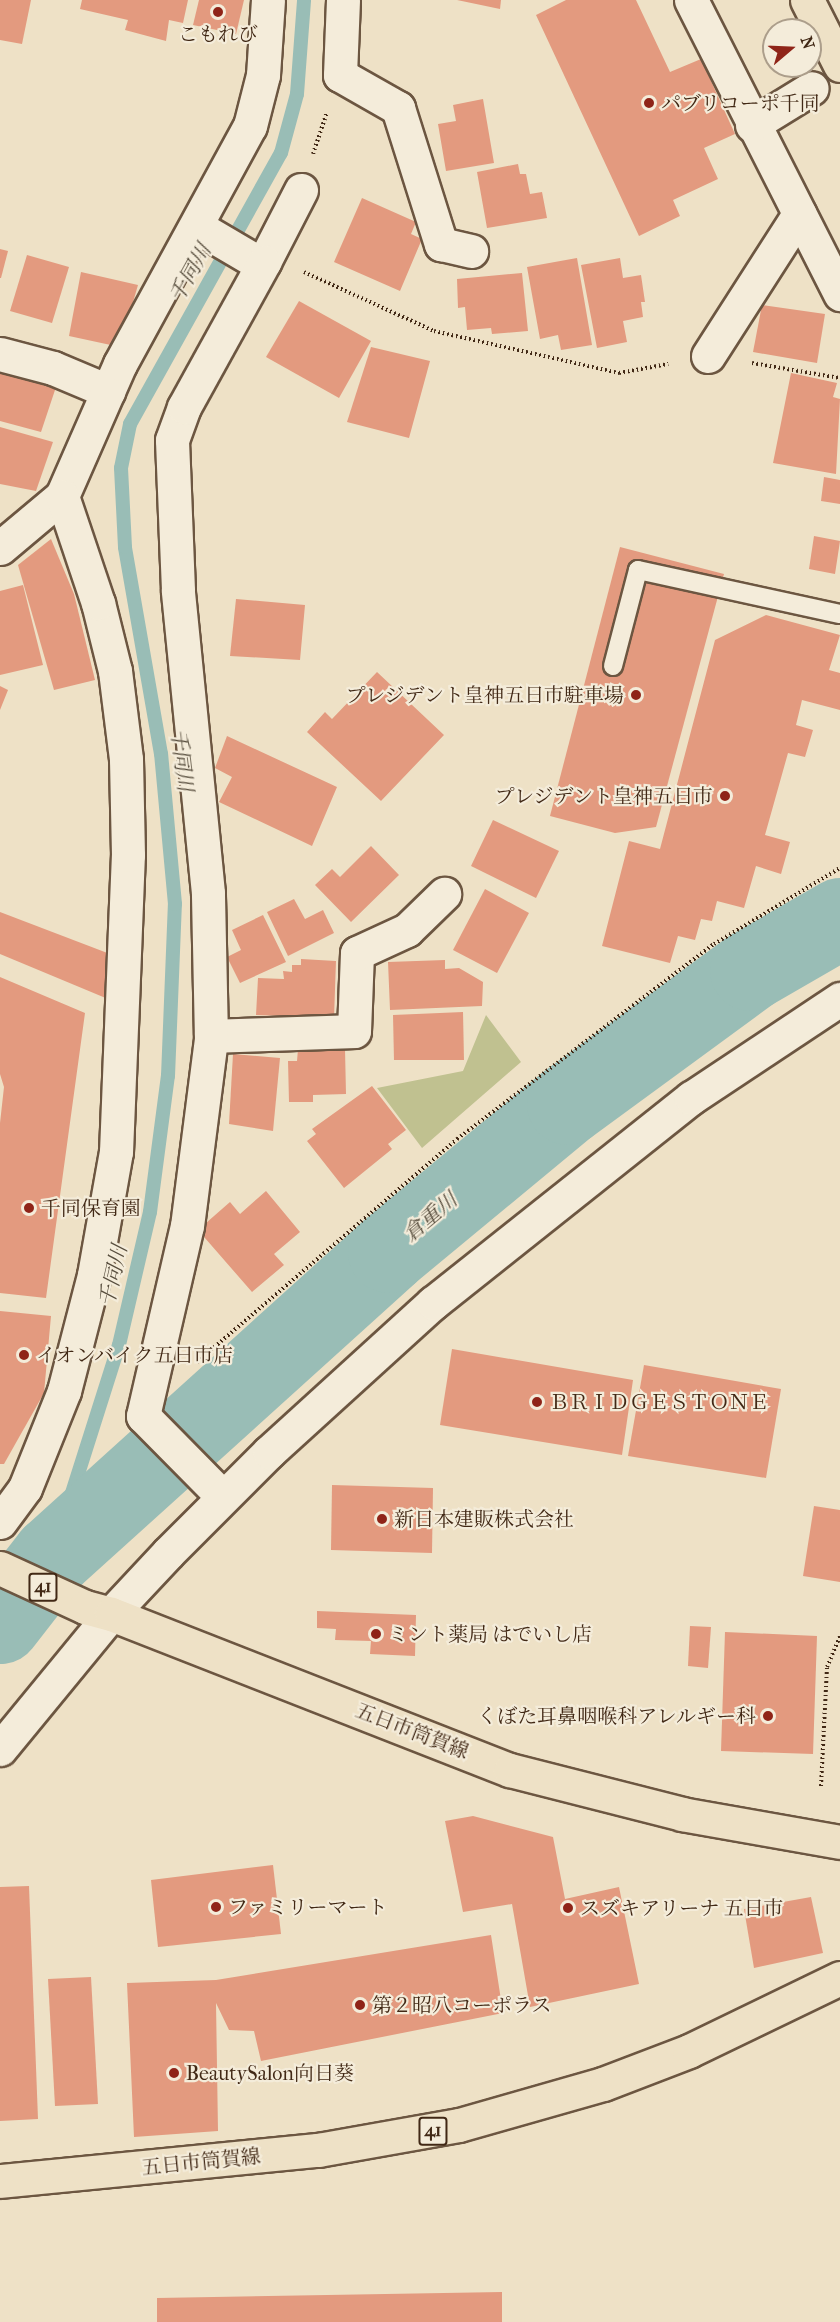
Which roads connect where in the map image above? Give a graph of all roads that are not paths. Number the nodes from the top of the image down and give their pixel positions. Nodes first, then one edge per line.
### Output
1 (268, 0) edge
2 (343, 0) edge
3 (691, 0) edge
4 (807, 0) edge
5 (840, 65) edge
6 (812, 88) dead end
7 (752, 125) junction
8 (301, 190) road end
9 (798, 214) junction
10 (204, 230) junction
11 (471, 252) dead end
12 (262, 259) junction
13 (840, 294) edge
14 (0, 354) edge
15 (708, 356) road end
16 (108, 391) junction
17 (62, 496) junction
18 (0, 548) edge
19 (840, 614) edge
20 (613, 666) dead end
21 (444, 894) dead end
22 (840, 999) edge
23 (211, 1036) junction
24 (214, 1488) junction
25 (0, 1522) edge
26 (0, 1568) edge
27 (98, 1610) junction
28 (0, 1749) edge
29 (840, 1842) edge
30 (840, 1978) edge
31 (0, 2181) edge

1 - 10 street
2 - 11 street
3 - 7 street
4 - 5 main road
6 - 7 street
7 - 9 street
8 - 12 street
9 - 13 street
9 - 15 street
10 - 12 street
10 - 16 street
12 - 23 street
14 - 16 street
16 - 17 street
17 - 18 street
17 - 25 street
19 - 20 lane
21 - 23 street
22 - 24 street
23 - 24 street
24 - 27 street
26 - 27 main road, 五日市筒賀線 / 41
27 - 28 street
27 - 29 main road, 五日市筒賀線 / 41
30 - 31 main road, 五日市筒賀線 / 41

